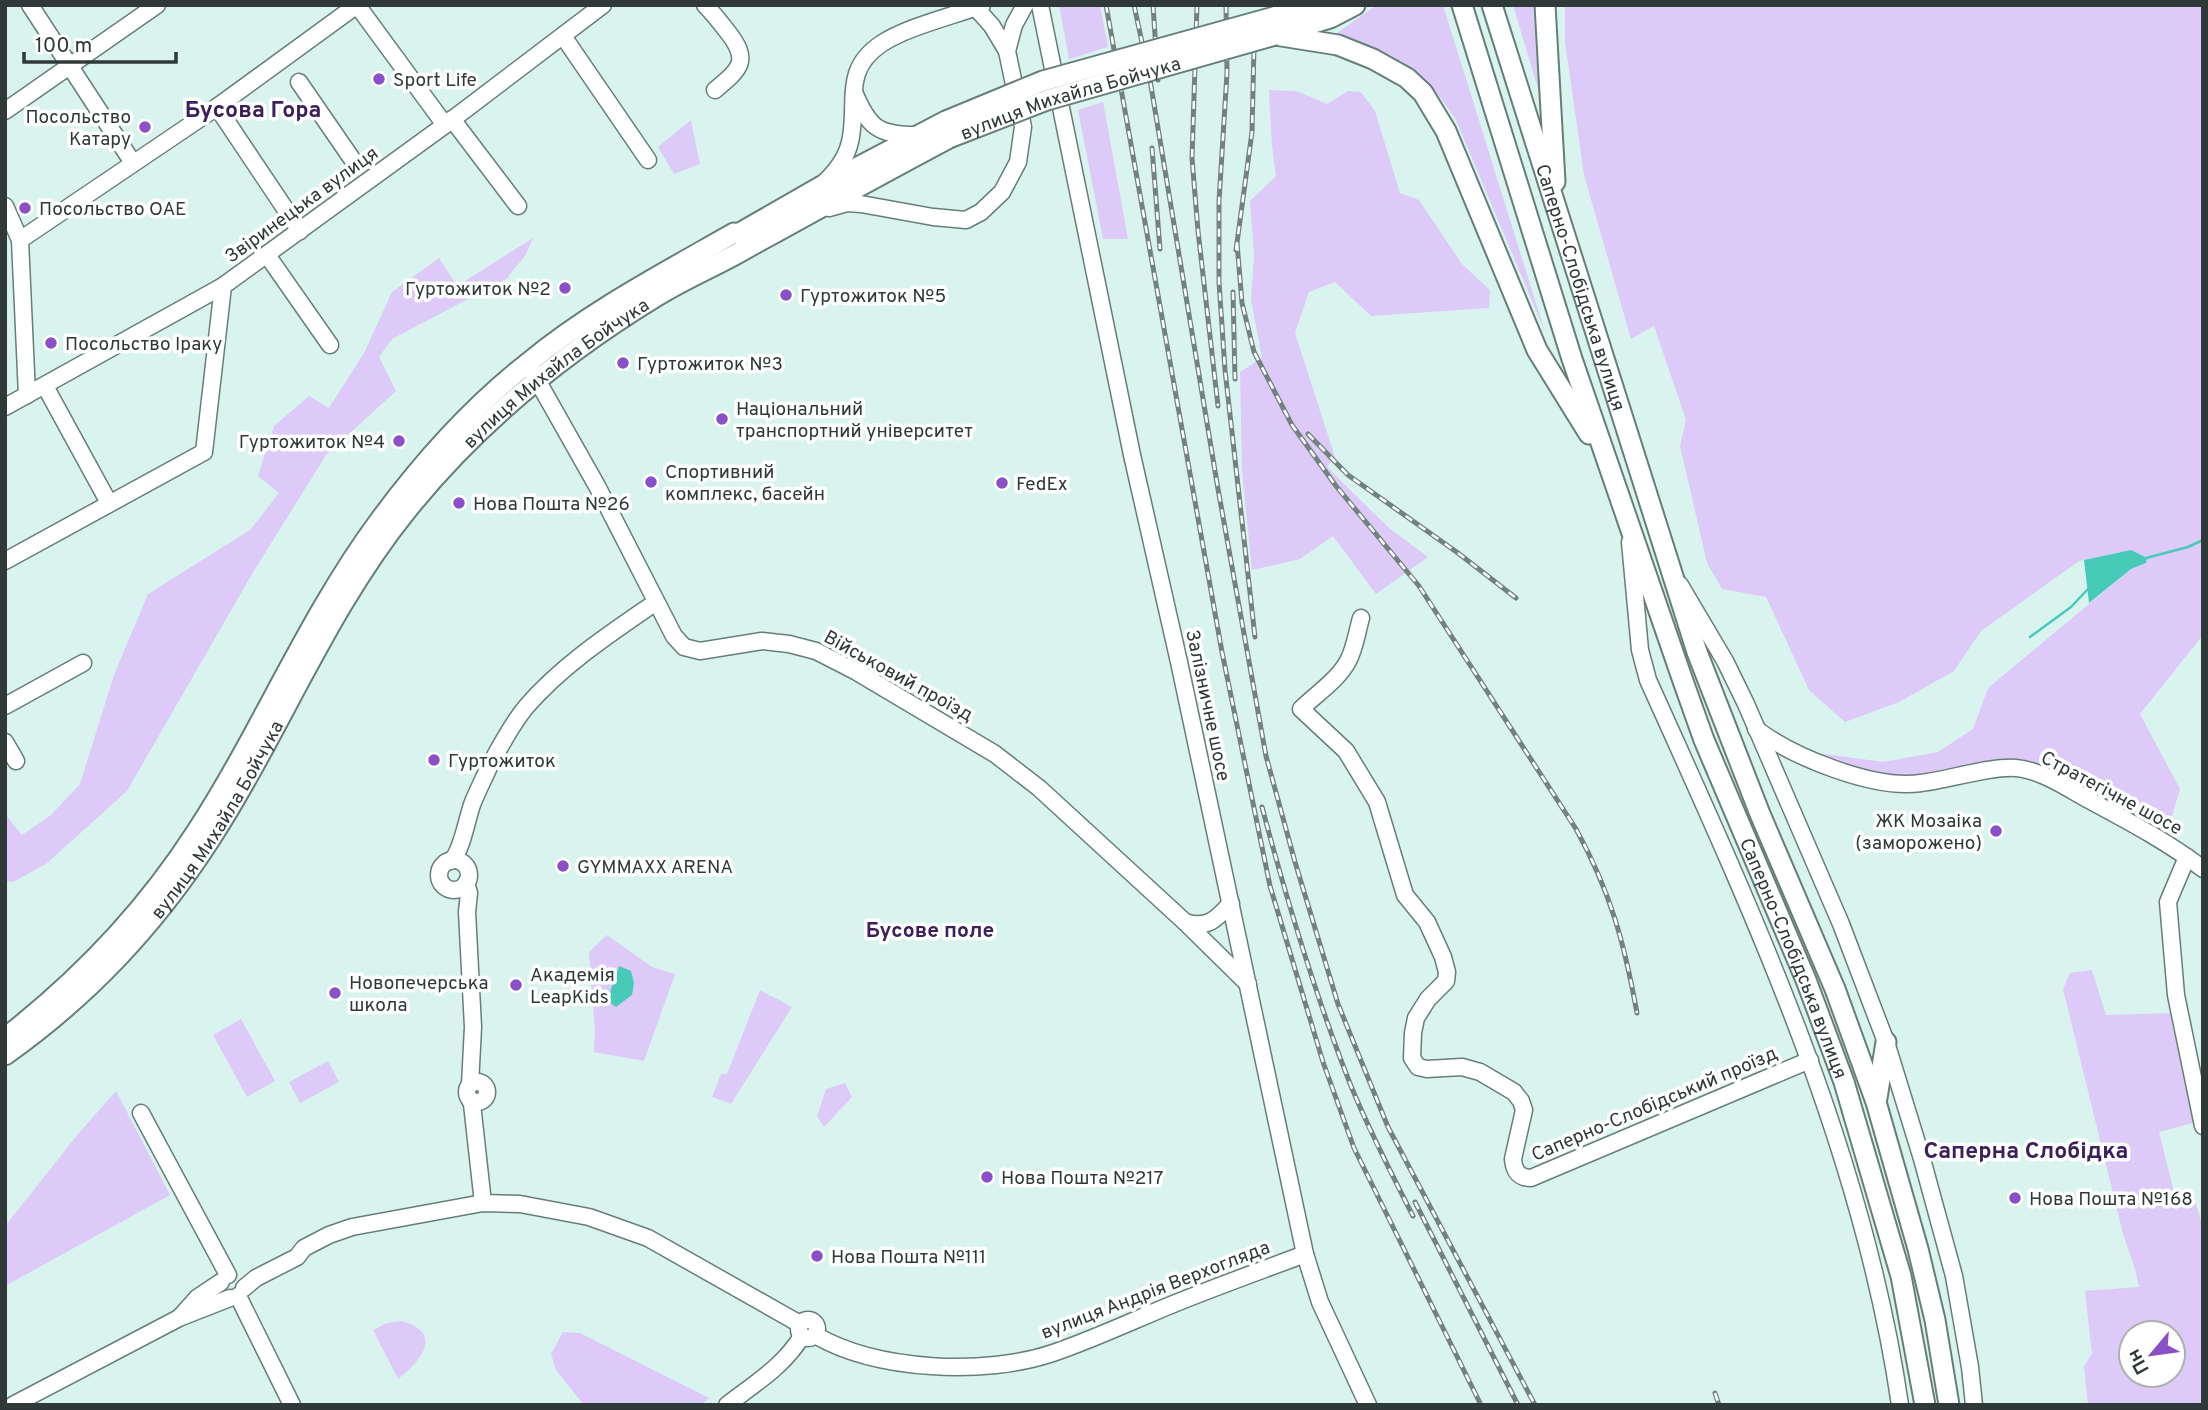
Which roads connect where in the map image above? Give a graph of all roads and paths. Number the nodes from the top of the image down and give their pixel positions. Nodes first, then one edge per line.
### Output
1 (30, 5) edge
2 (157, 5) edge
3 (357, 5) edge
4 (603, 5) edge
5 (705, 5) edge
6 (1025, 5) edge
7 (1040, 5) edge
8 (1321, 5) edge
9 (1355, 5) edge
10 (1462, 5) edge
11 (1492, 5) edge
12 (1545, 5) edge
13 (979, 6) edge
14 (1279, 19) edge
15 (563, 36) junction
16 (1007, 51) junction
17 (69, 65) junction
18 (299, 82) dead end
19 (715, 90) dead end
20 (853, 91) junction
21 (217, 107) junction
22 (5, 111) edge
23 (449, 122) junction
24 (948, 130) junction
25 (917, 135) junction
26 (352, 159) dead end
27 (648, 160) dead end
28 (132, 163) junction
29 (820, 187) junction
30 (5, 206) edge
31 (518, 206) dead end
32 (1556, 208) junction
33 (790, 224) junction
34 (300, 231) junction
35 (20, 240) junction
36 (267, 255) junction
37 (223, 286) junction
38 (330, 345) dead end
39 (532, 371) junction
40 (45, 386) junction
41 (27, 395) junction
42 (5, 407) edge
43 (1613, 478) junction
44 (108, 503) junction
45 (1628, 523) junction
46 (5, 561) edge
47 (1670, 569) junction
48 (656, 602) junction
49 (1361, 618) dead end
50 (83, 663) dead end
51 (5, 706) edge
52 (1756, 729) junction
53 (5, 742) edge
54 (16, 761) dead end
55 (2187, 857) junction
56 (2203, 869) edge
57 (1231, 903) junction
58 (1185, 922) junction
59 (1248, 984) junction
60 (5, 1038) edge
61 (1886, 1042) junction
62 (5, 1055) edge
63 (1810, 1060) junction
64 (1876, 1102) junction
65 (141, 1113) dead end
66 (2203, 1126) edge
67 (483, 1203) junction
68 (1305, 1254) junction
69 (233, 1286) junction
70 (806, 1332) junction
71 (13, 1405) edge
72 (292, 1405) edge
73 (727, 1405) edge
74 (1368, 1405) edge
75 (1900, 1405) edge
76 (1925, 1405) edge
77 (1949, 1405) edge
78 (1974, 1405) edge

1 - 17 street
2 - 17 street
3 - 21 street
3 - 23 street
4 - 15 street, Звіринецька вулиця
5 - 19 street
6 - 16 street
7 - 57 street, Залізничне шосе
8 - 14 main road, вулиця Михайла Бойчука
9 - 14 main road, вулиця Михайла Бойчука
10 - 43 main road, Саперно-Слобідська вулиця
11 - 32 main road, Саперно-Слобідська вулиця
12 - 32 main road
13 - 16 street
13 - 20 street
14 - 24 main road, вулиця Михайла Бойчука, bridge
14 - 43 main road
15 - 23 street, Звіринецька вулиця
15 - 27 street
16 - 33 street
17 - 22 street
17 - 28 street
18 - 26 street
20 - 25 street
20 - 29 street
21 - 28 street
21 - 34 street
23 - 31 street
23 - 34 street, Звіринецька вулиця
24 - 25 main road, вулиця Михайла Бойчука
24 - 33 main road, вулиця Михайла Бойчука
25 - 29 main road, вулиця Михайла Бойчука
28 - 35 street
29 - 39 main road, вулиця Михайла Бойчука
30 - 35 street
32 - 47 main road, Саперно-Слобідська вулиця
33 - 39 main road, вулиця Михайла Бойчука
34 - 36 street, Звіринецька вулиця
35 - 41 street
36 - 37 street, Звіринецька вулиця
36 - 38 street
37 - 40 street, Звіринецька вулиця
37 - 44 street
39 - 48 street, Військовий проїзд
39 - 60 main road, вулиця Михайла Бойчука
39 - 62 main road, вулиця Михайла Бойчука
40 - 41 street, Звіринецька вулиця
40 - 44 street
41 - 42 street, Звіринецька вулиця
43 - 45 main road, Саперно-Слобідська вулиця
44 - 46 street
45 - 63 street, Саперно-Слобідська вулиця
45 - 76 main road, Саперно-Слобідська вулиця
47 - 52 street, Саперно-Слобідська вулиця
47 - 64 main road, Саперно-Слобідська вулиця
48 - 58 street, Військовий проїзд
48 - 67 street
49 - 63 street, Саперно-Слобідський проїзд
50 - 51 street
52 - 55 street, Стратегічне шосе
52 - 61 street, Саперно-Слобідська вулиця
53 - 54 street
55 - 56 street, Стратегічне шосе
55 - 66 street
57 - 58 street
57 - 59 street, Залізничне шосе
58 - 59 street, Військовий проїзд
59 - 68 street, Залізничне шосе
61 - 64 main road
61 - 78 street, Саперно-Слобідська вулиця
63 - 75 street, Саперно-Слобідська вулиця
64 - 77 main road, Саперно-Слобідська вулиця
65 - 69 street
67 - 69 street, вулиця Андрія Верхогляда
67 - 70 street, вулиця Андрія Верхогляда
68 - 70 street, вулиця Андрія Верхогляда
68 - 74 street, Залізничне шосе
69 - 71 street, вулиця Андрія Верхогляда
69 - 72 street
70 - 73 street

